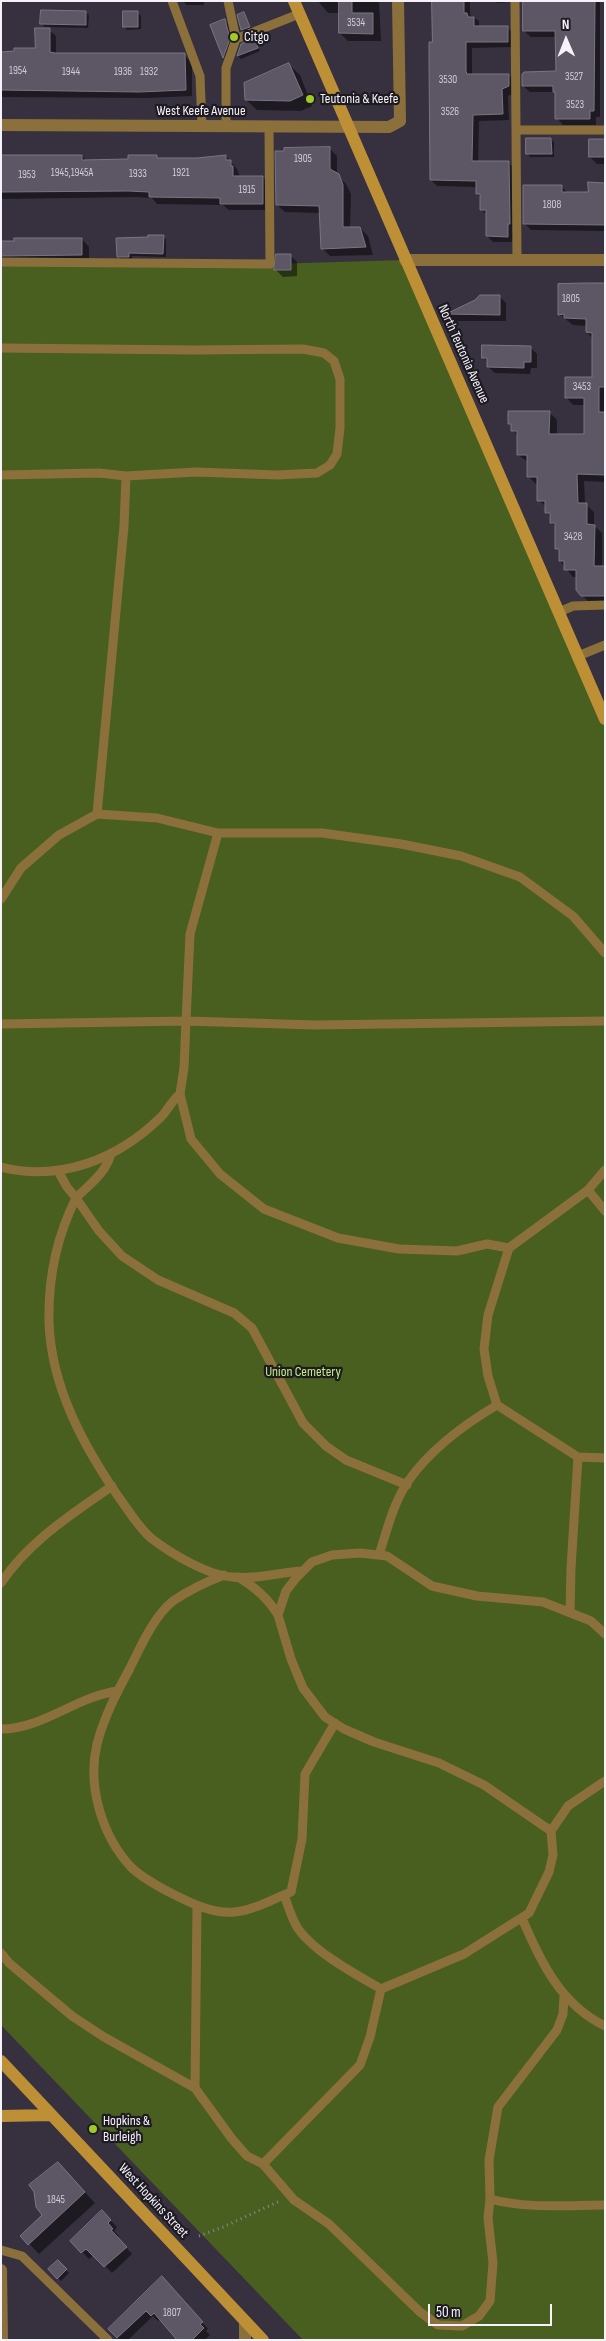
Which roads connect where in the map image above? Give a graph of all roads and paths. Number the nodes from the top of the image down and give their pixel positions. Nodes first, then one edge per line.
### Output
1 (172, 1) edge
2 (228, 1) edge
3 (294, 1) edge
4 (398, 1) edge
5 (515, 1) edge
6 (300, 14) junction
7 (236, 39) junction
8 (1, 125) edge
9 (202, 126) junction
10 (226, 126) junction
11 (269, 126) junction
12 (348, 127) junction
13 (516, 130) junction
14 (605, 130) edge
15 (405, 260) junction
16 (517, 260) junction
17 (605, 260) edge
18 (1, 262) edge
19 (1, 348) edge
20 (1, 475) edge
21 (126, 476) junction
22 (605, 605) edge
23 (559, 612) junction
24 (605, 645) edge
25 (578, 656) junction
26 (605, 719) edge
27 (97, 814) junction
28 (218, 833) junction
29 (1, 899) edge
30 (605, 953) edge
31 (186, 1021) junction
32 (605, 1022) edge
33 (1, 1024) edge
34 (180, 1094) junction
35 (110, 1153) junction
36 (1, 1167) edge
37 (605, 1170) edge
38 (58, 1171) junction
39 (588, 1190) junction
40 (76, 1198) junction
41 (605, 1211) edge
42 (508, 1248) junction
43 (497, 1405) junction
44 (578, 1457) junction
45 (605, 1458) edge
46 (406, 1485) junction
47 (112, 1486) junction
48 (379, 1555) junction
49 (303, 1571) junction
50 (224, 1575) junction
51 (238, 1577) junction
52 (1, 1583) edge
53 (570, 1613) junction
54 (278, 1615) junction
55 (605, 1634) edge
56 (118, 1691) junction
57 (335, 1723) junction
58 (1, 1729) edge
59 (605, 1781) edge
60 (551, 1831) junction
61 (284, 1895) junction
62 (197, 1907) junction
63 (522, 1918) junction
64 (1, 1953) edge
65 (381, 1989) junction
66 (564, 1996) junction
67 (605, 2026) edge
68 (1, 2062) edge
69 (195, 2088) junction
70 (51, 2115) junction
71 (1, 2116) edge
72 (263, 2164) junction
73 (490, 2199) junction
74 (278, 2204) dead end
75 (605, 2206) edge
76 (198, 2236) dead end
77 (1, 2250) edge
78 (1, 2270) edge
79 (245, 2321) junction
80 (2, 2340) edge
81 (108, 2340) edge
82 (244, 2340) edge
83 (263, 2340) edge

1 - 9 lane
2 - 7 lane
3 - 6 main road, North Teutonia Avenue
4 - 12 street, West Keefe Avenue
5 - 13 lane
6 - 7 lane
6 - 12 main road, North Teutonia Avenue
7 - 10 lane
8 - 9 street, West Keefe Avenue
9 - 10 street, West Keefe Avenue
10 - 11 street, West Keefe Avenue
11 - 12 street, West Keefe Avenue
11 - 18 lane
12 - 15 main road, North Teutonia Avenue
13 - 14 lane
13 - 16 lane
15 - 16 street
15 - 23 main road, North Teutonia Avenue
16 - 17 street
19 - 21 lane
20 - 21 lane
21 - 27 lane
22 - 23 lane
23 - 25 main road, North Teutonia Avenue
24 - 25 lane
25 - 26 main road, North Teutonia Avenue
27 - 28 lane
27 - 29 lane
28 - 30 lane
28 - 31 lane
31 - 32 lane
31 - 33 lane
31 - 34 lane
34 - 35 lane
34 - 42 lane
35 - 38 lane
35 - 40 lane
36 - 38 lane
37 - 39 lane
38 - 40 lane
39 - 41 lane
39 - 42 lane
40 - 46 lane
40 - 47 lane
42 - 43 lane
43 - 44 lane
43 - 46 lane
44 - 45 lane
44 - 53 lane
46 - 48 lane
47 - 50 lane
47 - 52 lane
48 - 49 lane
48 - 53 lane
49 - 51 lane
49 - 54 lane
50 - 51 lane
50 - 56 lane
51 - 54 lane
53 - 55 lane
54 - 57 lane
56 - 58 lane
56 - 62 lane
57 - 60 lane
57 - 61 lane
59 - 60 lane
60 - 63 lane
61 - 62 lane
61 - 65 lane
62 - 69 lane
63 - 65 lane
63 - 66 lane
64 - 69 lane
65 - 72 lane
66 - 67 lane
66 - 73 lane
68 - 70 main road, West Hopkins Street
69 - 72 lane
70 - 71 main road
70 - 79 main road, West Hopkins Street
72 - 73 lane
73 - 75 lane
74 - 76 path
77 - 81 lane
78 - 80 street
79 - 82 street
79 - 83 main road, West Hopkins Street

